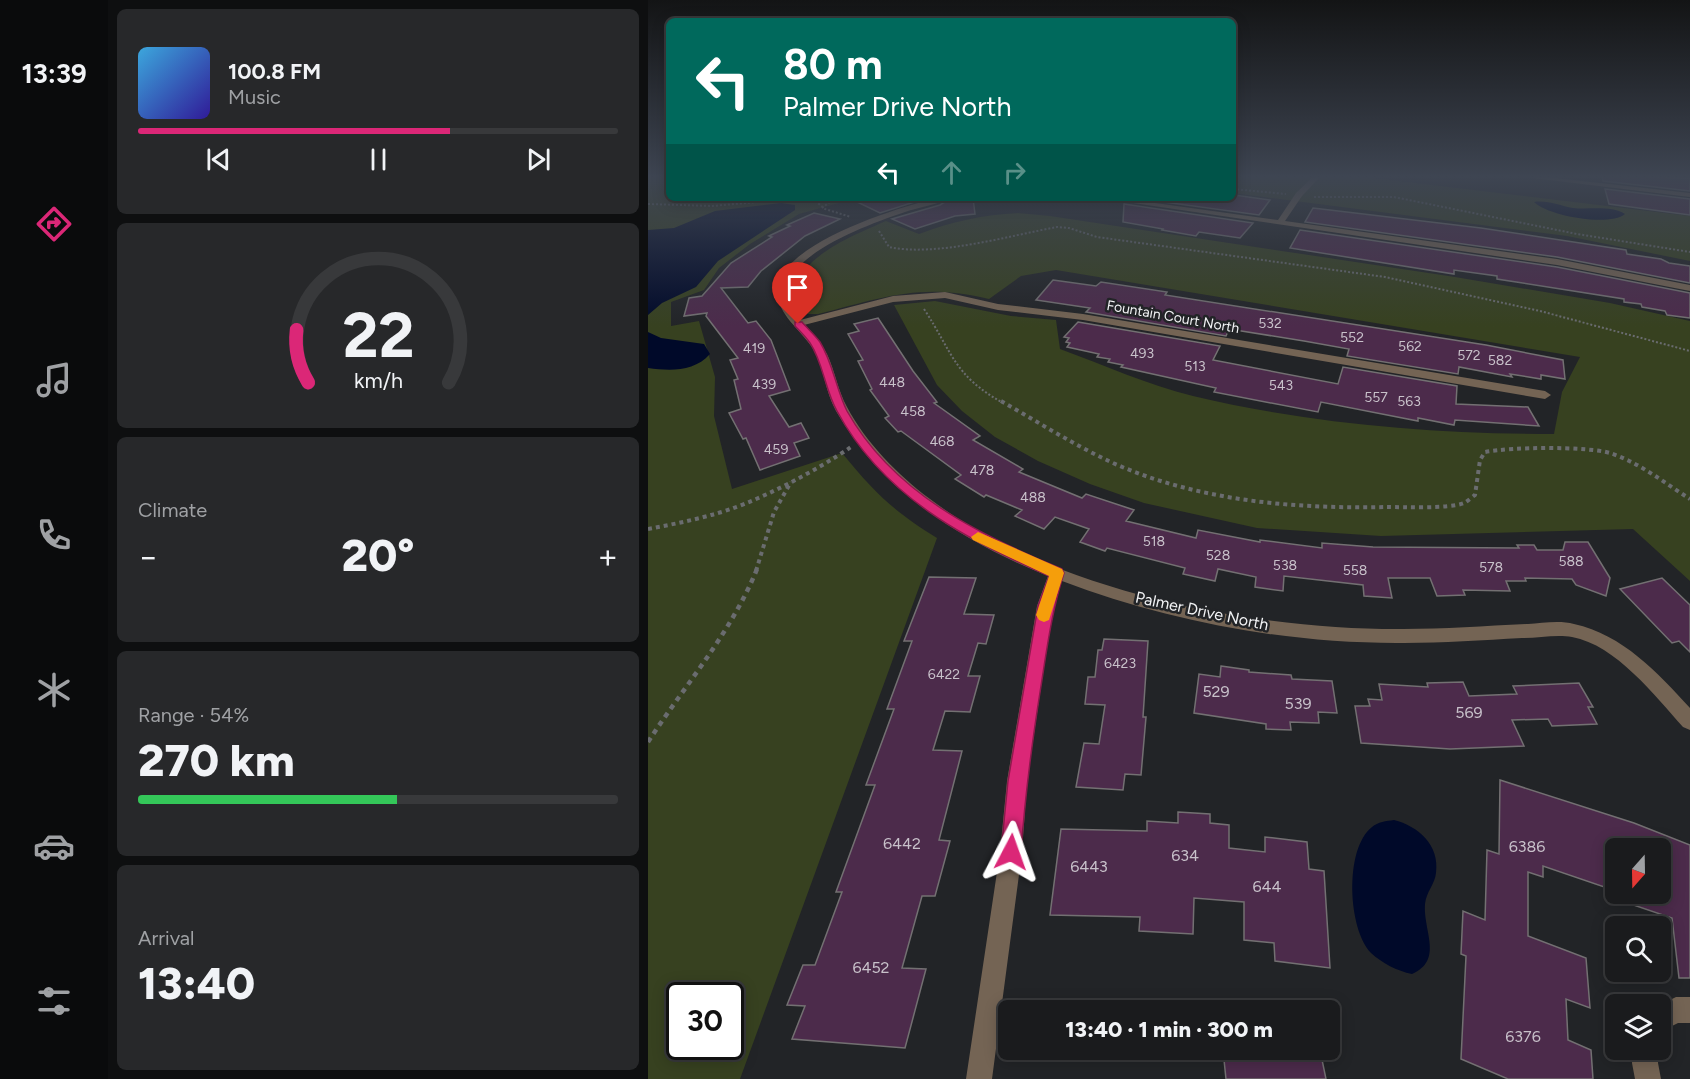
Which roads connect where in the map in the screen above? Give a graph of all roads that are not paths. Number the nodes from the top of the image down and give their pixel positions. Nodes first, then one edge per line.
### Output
1 (860, 226) edge
2 (1304, 226) edge
3 (1690, 288) edge
4 (798, 324) junction
5 (1545, 395) dead end
6 (1057, 573) junction
7 (1690, 721) edge
8 (1690, 1010) edge
9 (1671, 1013) edge
10 (1645, 1060) edge
11 (979, 1079) edge
12 (1648, 1079) edge

1 - 4 street, Palmer Drive North
2 - 3 street
4 - 5 street, Fountain Court North
4 - 6 street, Palmer Drive North
6 - 7 street, Palmer Drive North
6 - 11 street
8 - 9 street
10 - 12 street

